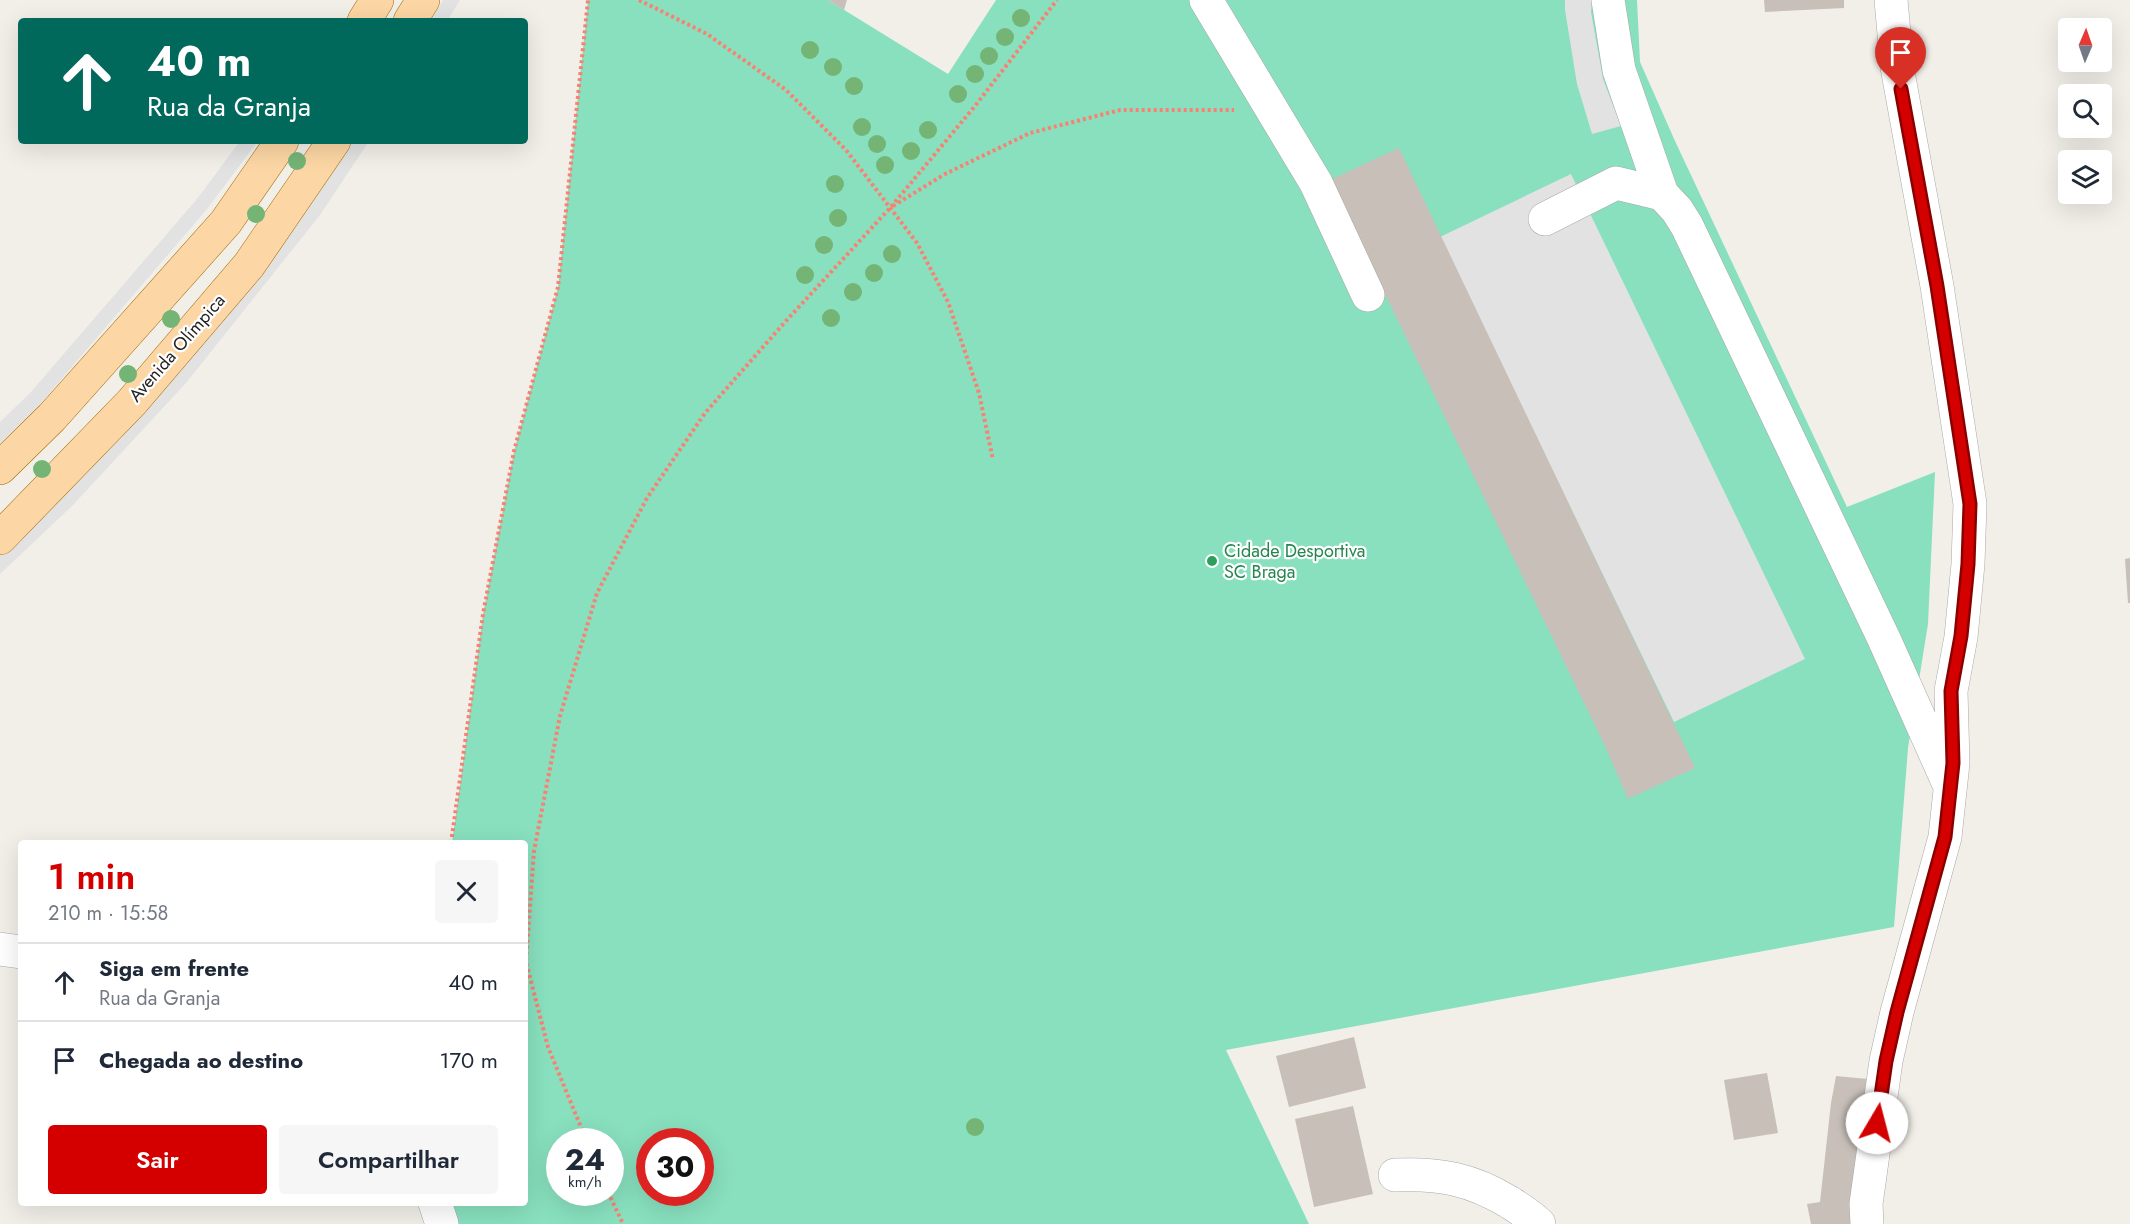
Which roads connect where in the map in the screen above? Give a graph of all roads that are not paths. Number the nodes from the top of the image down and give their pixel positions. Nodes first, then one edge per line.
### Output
1 (377, 0) edge
2 (423, 0) edge
3 (1206, 0) edge
4 (1608, 0) edge
5 (1891, 0) edge
6 (366, 18) edge
7 (412, 18) edge
8 (280, 144) edge
9 (332, 144) edge
10 (1662, 194) junction
11 (1545, 219) dead end
12 (1368, 295) dead end
13 (0, 468) edge
14 (0, 538) edge
15 (1950, 787) junction
16 (0, 949) edge
17 (18, 952) edge
18 (1395, 1175) dead end
19 (436, 1206) edge
20 (442, 1224) edge
21 (1539, 1224) edge
22 (1867, 1224) edge

1 - 6 main road
2 - 7 main road
3 - 12 street
4 - 10 street
5 - 15 street
8 - 13 main road
9 - 14 main road, Avenida Olímpica
10 - 11 street
10 - 15 street
15 - 22 street
16 - 17 street
18 - 21 street
19 - 20 street

